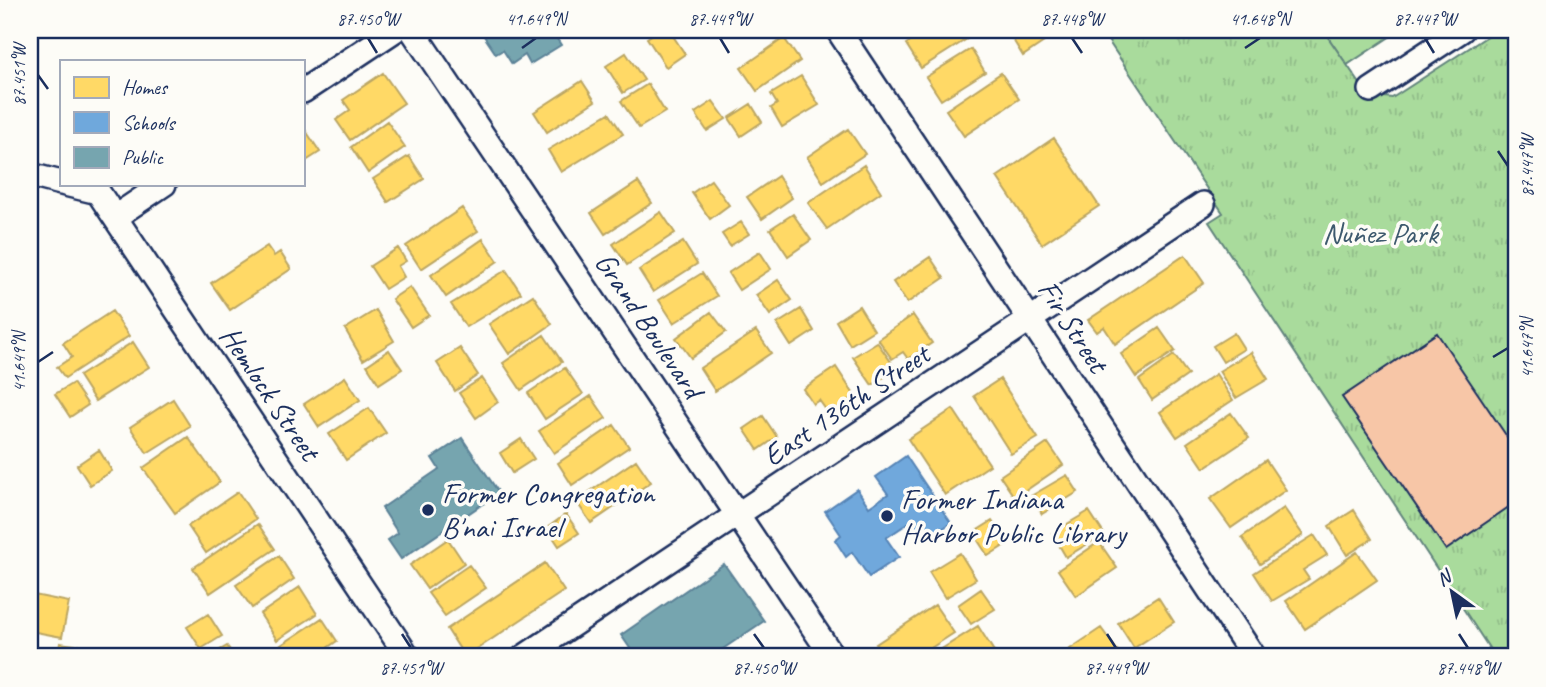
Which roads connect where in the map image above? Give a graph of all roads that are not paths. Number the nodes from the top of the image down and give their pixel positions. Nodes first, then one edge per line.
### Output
1 (395, 30) edge
2 (412, 30) edge
3 (838, 30) edge
4 (1462, 30) edge
5 (304, 90) edge
6 (1371, 90) dead end
7 (30, 176) edge
8 (60, 182) edge
9 (75, 186) edge
10 (161, 186) edge
11 (1203, 204) dead end
12 (115, 217) junction
13 (1031, 320) junction
14 (738, 514) junction
15 (408, 657) edge
16 (524, 657) edge
17 (833, 657) edge
18 (1254, 657) edge

1 - 5 street
2 - 14 street, Grand Boulevard
3 - 13 street, Fir Street
4 - 6 street
7 - 8 street, Hemlock Street
9 - 12 street, Hemlock Street
10 - 12 street
11 - 13 street, East 136th Street
12 - 15 street, Hemlock Street
13 - 14 street, East 136th Street
13 - 18 street, Fir Street
14 - 16 street, East 136th Street
14 - 17 street, Grand Boulevard

